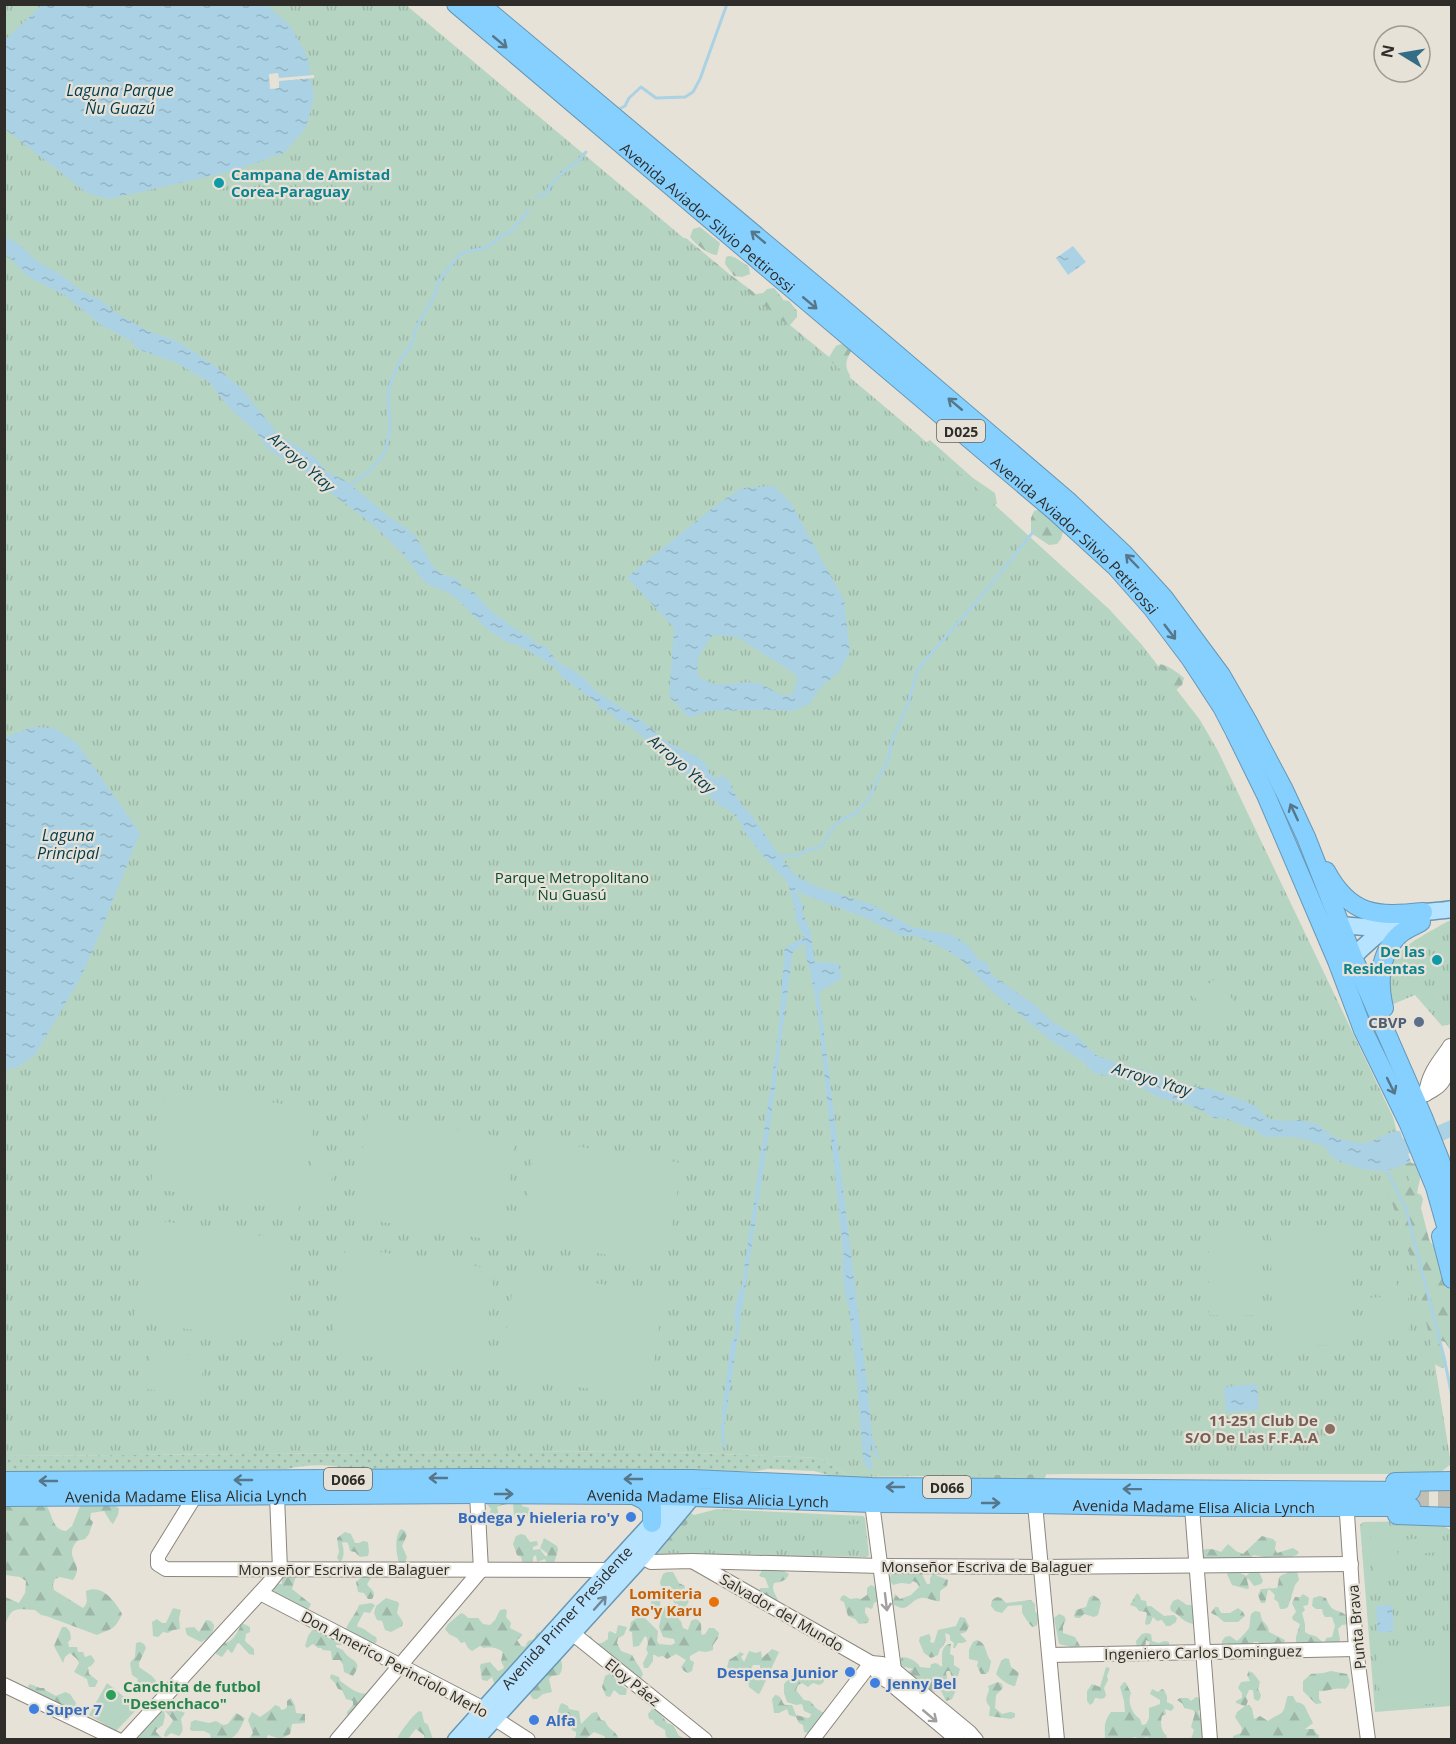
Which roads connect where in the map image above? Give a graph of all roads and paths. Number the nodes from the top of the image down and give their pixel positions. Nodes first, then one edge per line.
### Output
1 (456, 4) edge
2 (480, 4) edge
3 (1266, 795) junction
4 (1306, 837) junction
5 (1433, 914) edge
6 (1340, 925) junction
7 (1386, 929) junction
8 (1353, 957) junction
9 (1451, 1045) edge
10 (1382, 1046) junction
11 (1420, 1097) junction
12 (1416, 1119) junction
13 (1435, 1172) junction
14 (1451, 1198) edge
15 (1452, 1247) edge
16 (1452, 1279) edge
17 (1450, 1480) edge
18 (4, 1481) edge
19 (765, 1482) junction
20 (477, 1494) junction
21 (634, 1495) junction
22 (195, 1496) junction
23 (277, 1496) junction
24 (686, 1496) junction
25 (4, 1497) edge
26 (1191, 1499) junction
27 (1411, 1499) tunnel mouth
28 (872, 1503) junction
29 (1035, 1504) junction
30 (1347, 1514) junction
31 (1452, 1517) edge
32 (652, 1523) junction
33 (638, 1550) junction
34 (692, 1561) junction
35 (1351, 1564) junction
36 (881, 1566) junction
37 (1196, 1566) junction
38 (1041, 1567) junction
39 (280, 1569) junction
40 (482, 1570) junction
41 (609, 1570) junction
42 (260, 1593) junction
43 (566, 1628) junction
44 (1356, 1649) junction
45 (1203, 1653) junction
46 (1050, 1655) junction
47 (871, 1663) junction
48 (400, 1666) junction
49 (890, 1675) junction
50 (6, 1689) edge
51 (489, 1714) junction
52 (118, 1740) edge
53 (125, 1740) edge
54 (337, 1740) edge
55 (456, 1740) edge
56 (475, 1740) edge
57 (528, 1740) edge
58 (705, 1740) edge
59 (812, 1740) edge
60 (958, 1740) edge
61 (976, 1740) edge
62 (1057, 1740) edge
63 (1210, 1740) edge
64 (1368, 1740) edge

1 -> 3 highway, Avenida Aviador Silvio Pettirossi / D025
4 -> 2 highway, Avenida Aviador Silvio Pettirossi / D025
3 - 6 highway
3 - 10 highway, Avenida Aviador Silvio Pettirossi / D025
4 - 5 highway
4 - 6 highway, Avenida Aviador Silvio Pettirossi / D025
5 - 7 main road
5 - 10 highway
6 - 7 main road
6 - 8 highway, Avenida Aviador Silvio Pettirossi / D025
7 - 8 main road
8 - 10 highway, Avenida Aviador Silvio Pettirossi / D025
9 - 11 street
10 - 11 highway, Avenida Aviador Silvio Pettirossi / D025
10 -> 12 highway, Avenida Aviador Silvio Pettirossi / D025
11 - 12 highway, Avenida Aviador Silvio Pettirossi / D025
12 - 13 highway, Avenida Aviador Silvio Pettirossi / D025
13 - 14 highway, Avenida Aviador Silvio Pettirossi / D025
13 - 15 highway, Avenida Aviador Silvio Pettirossi / D025
13 - 16 highway
17 - 26 highway
19 -> 18 highway, Avenida Madame Elisa Alicia Lynch / D066
19 - 24 highway
26 -> 19 highway, Avenida Madame Elisa Alicia Lynch / D066
20 -> 21 highway, Avenida Madame Elisa Alicia Lynch / D066
20 - 23 highway, Avenida Madame Elisa Alicia Lynch / D066
20 - 40 street
21 - 24 highway, Avenida Madame Elisa Alicia Lynch / D066
21 - 32 highway
22 - 23 highway, Avenida Madame Elisa Alicia Lynch / D066
22 - 25 highway, Avenida Madame Elisa Alicia Lynch / D066
22 - 39 street, Monseñor Escriva de Balaguer
23 - 39 street
24 - 28 highway, Avenida Madame Elisa Alicia Lynch / D066
24 - 32 main road, Avenida Primer Presidente
24 - 33 main road, Avenida Primer Presidente
26 - 27 highway, Avenida Madame Elisa Alicia Lynch / D066
26 - 29 highway, Avenida Madame Elisa Alicia Lynch / D066
26 - 30 highway
26 - 37 street
28 -> 29 highway, Avenida Madame Elisa Alicia Lynch / D066
28 - 36 street
29 - 38 street
30 - 31 highway
30 - 35 street, Punta Brava
32 - 33 main road, Avenida Primer Presidente
33 - 34 street, Monseñor Escriva de Balaguer
33 - 41 main road, Avenida Primer Presidente
43 -> 33 main road, Avenida Primer Presidente
34 - 36 street, Monseñor Escriva de Balaguer
34 - 47 street, Salvador del Mundo
35 - 37 street, Monseñor Escriva de Balaguer
35 - 44 street, Punta Brava
36 - 38 street, Monseñor Escriva de Balaguer
36 -> 49 street
37 - 38 street, Monseñor Escriva de Balaguer
37 - 45 street
38 - 46 street
39 - 40 street, Monseñor Escriva de Balaguer
39 - 42 street
40 - 41 street, Monseñor Escriva de Balaguer
40 - 48 street
41 - 43 main road, Avenida Primer Presidente
42 - 48 street, Don Americo Perinciolo Merlo
42 - 53 street
43 - 51 main road, Avenida Primer Presidente
43 - 58 street, Eloy Páez
44 - 45 street, Ingeniero Carlos Dominguez
44 - 64 street, Punta Brava
45 - 46 street, Ingeniero Carlos Dominguez
45 - 63 street
46 - 62 street
47 - 49 street, Salvador del Mundo
47 - 59 street
48 - 51 street, Don Americo Perinciolo Merlo
48 - 54 street
49 -> 60 street, Salvador del Mundo
49 - 61 street, Salvador del Mundo
50 - 52 street
51 - 55 main road, Avenida Primer Presidente
51 - 56 main road, Avenida Primer Presidente
51 - 57 street, Don Americo Perinciolo Merlo

